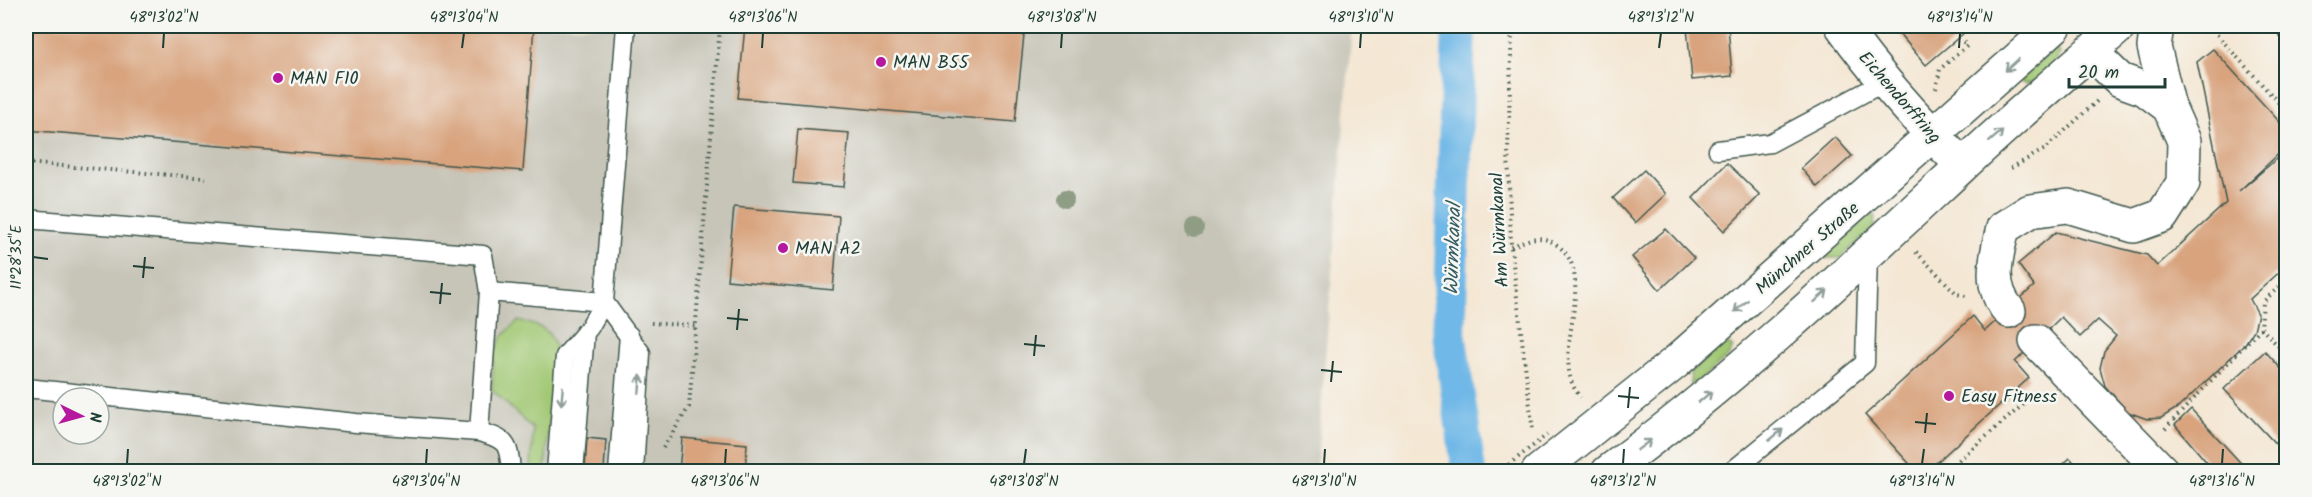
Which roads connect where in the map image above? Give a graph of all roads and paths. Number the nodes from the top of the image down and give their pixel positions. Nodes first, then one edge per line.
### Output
1 (626, 26) edge
2 (720, 26) edge
3 (1512, 26) edge
4 (1842, 26) edge
5 (2055, 26) edge
6 (2066, 26) edge
7 (2120, 26) edge
8 (2157, 26) edge
9 (2209, 26) edge
10 (2091, 52) junction
11 (1884, 82) junction
12 (2169, 107) junction
13 (2286, 111) edge
14 (1933, 136) junction
15 (1718, 150) dead end
16 (26, 163) edge
17 (1962, 165) junction
18 (207, 178) dead end
19 (26, 219) edge
20 (1510, 247) junction
21 (1915, 251) dead end
22 (1868, 255) junction
23 (2286, 280) edge
24 (489, 292) junction
25 (604, 302) junction
26 (2004, 305) joint
27 (2261, 328) junction
28 (585, 332) junction
29 (628, 335) junction
30 (2036, 341) dead end
31 (2286, 354) edge
32 (2063, 371) junction
33 (26, 388) edge
34 (1588, 405) dead end
35 (480, 432) junction
36 (1533, 432) dead end
37 (664, 445) dead end
38 (1545, 456) edge
39 (2154, 461) edge
40 (511, 471) edge
41 (556, 471) edge
42 (574, 471) edge
43 (618, 471) edge
44 (634, 471) edge
45 (1499, 471) edge
46 (1608, 471) edge
47 (1731, 471) edge
48 (1945, 471) edge

1 - 25 lane
2 - 37 path
3 - 20 path, Am Würmkanal
4 - 11 main road, Eichendorffring
5 -> 14 main road, Münchner Straße
6 - 10 main road
7 - 10 main road
8 - 12 main road
9 - 13 path
10 - 12 main road
17 -> 10 main road
11 - 14 main road, Eichendorffring
11 - 15 lane
12 - 26 main road
14 - 17 main road, Eichendorffring
14 -> 38 main road, Münchner Straße
16 - 18 path
17 - 22 main road
19 - 24 lane
20 - 34 path
20 - 36 path, Am Würmkanal
21 - 26 path
46 -> 22 main road
47 -> 22 lane
23 - 27 path
24 - 25 lane
24 - 35 lane
25 - 28 lane
25 - 29 lane
27 - 31 path
27 - 39 path
28 -> 41 lane
28 - 42 lane
29 - 43 lane
44 -> 29 lane
30 - 32 main road
32 - 39 main road
32 - 48 path
33 - 35 lane
35 - 40 lane
38 - 45 path, bridge

